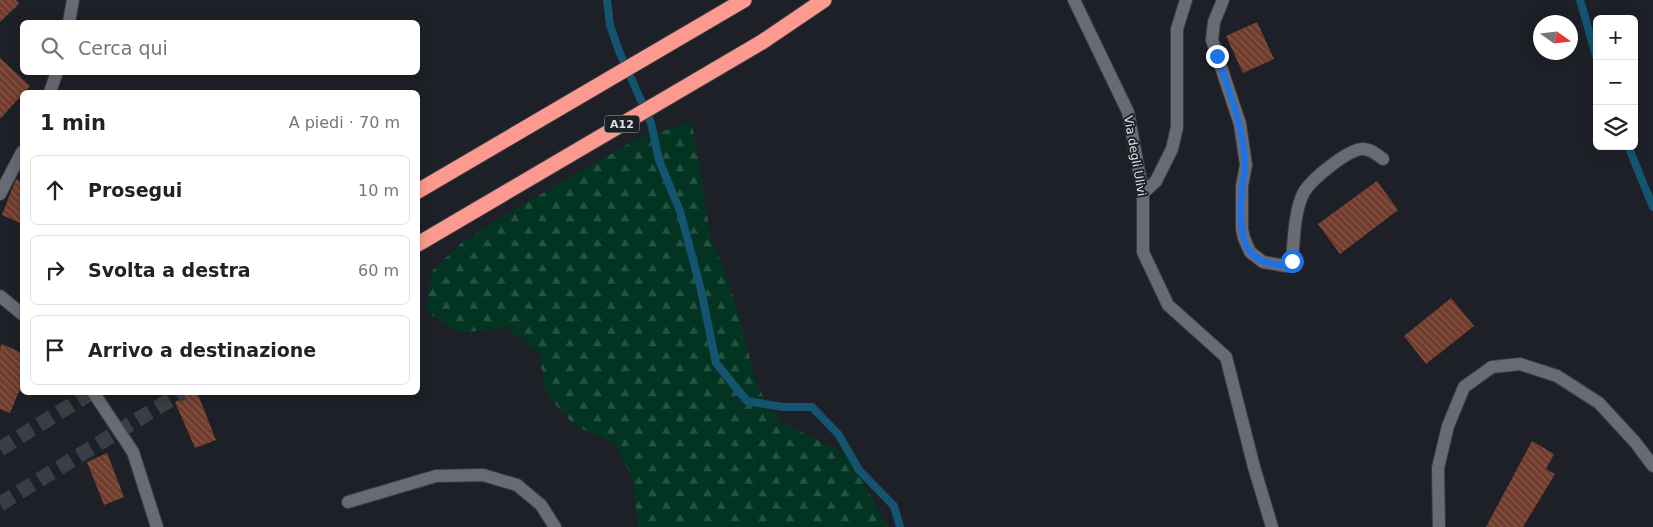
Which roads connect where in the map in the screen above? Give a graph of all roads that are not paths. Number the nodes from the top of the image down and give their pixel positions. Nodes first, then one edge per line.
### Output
1 (72, 0) edge
2 (744, 0) edge
3 (824, 0) edge
4 (1074, 0) edge
5 (1186, 0) edge
6 (1223, 0) edge
7 (69, 20) edge
8 (56, 75) edge
9 (51, 90) edge
10 (20, 156) edge
11 (1383, 159) dead end
12 (420, 190) edge
13 (1143, 193) junction
14 (0, 194) edge
15 (420, 243) edge
16 (0, 296) edge
17 (20, 312) edge
18 (95, 395) edge
19 (1653, 466) edge
20 (348, 502) dead end
21 (156, 527) edge
22 (555, 527) edge
23 (1272, 527) edge
24 (1439, 527) edge

1 - 7 street
2 - 12 highway
3 - 15 highway, A12
4 - 13 street, Via degli Ulivi
5 - 13 street
6 - 11 street
8 - 9 street
10 - 14 street
13 - 23 street, Via degli Ulivi
16 - 17 street
18 - 21 street
19 - 24 street
20 - 22 street

